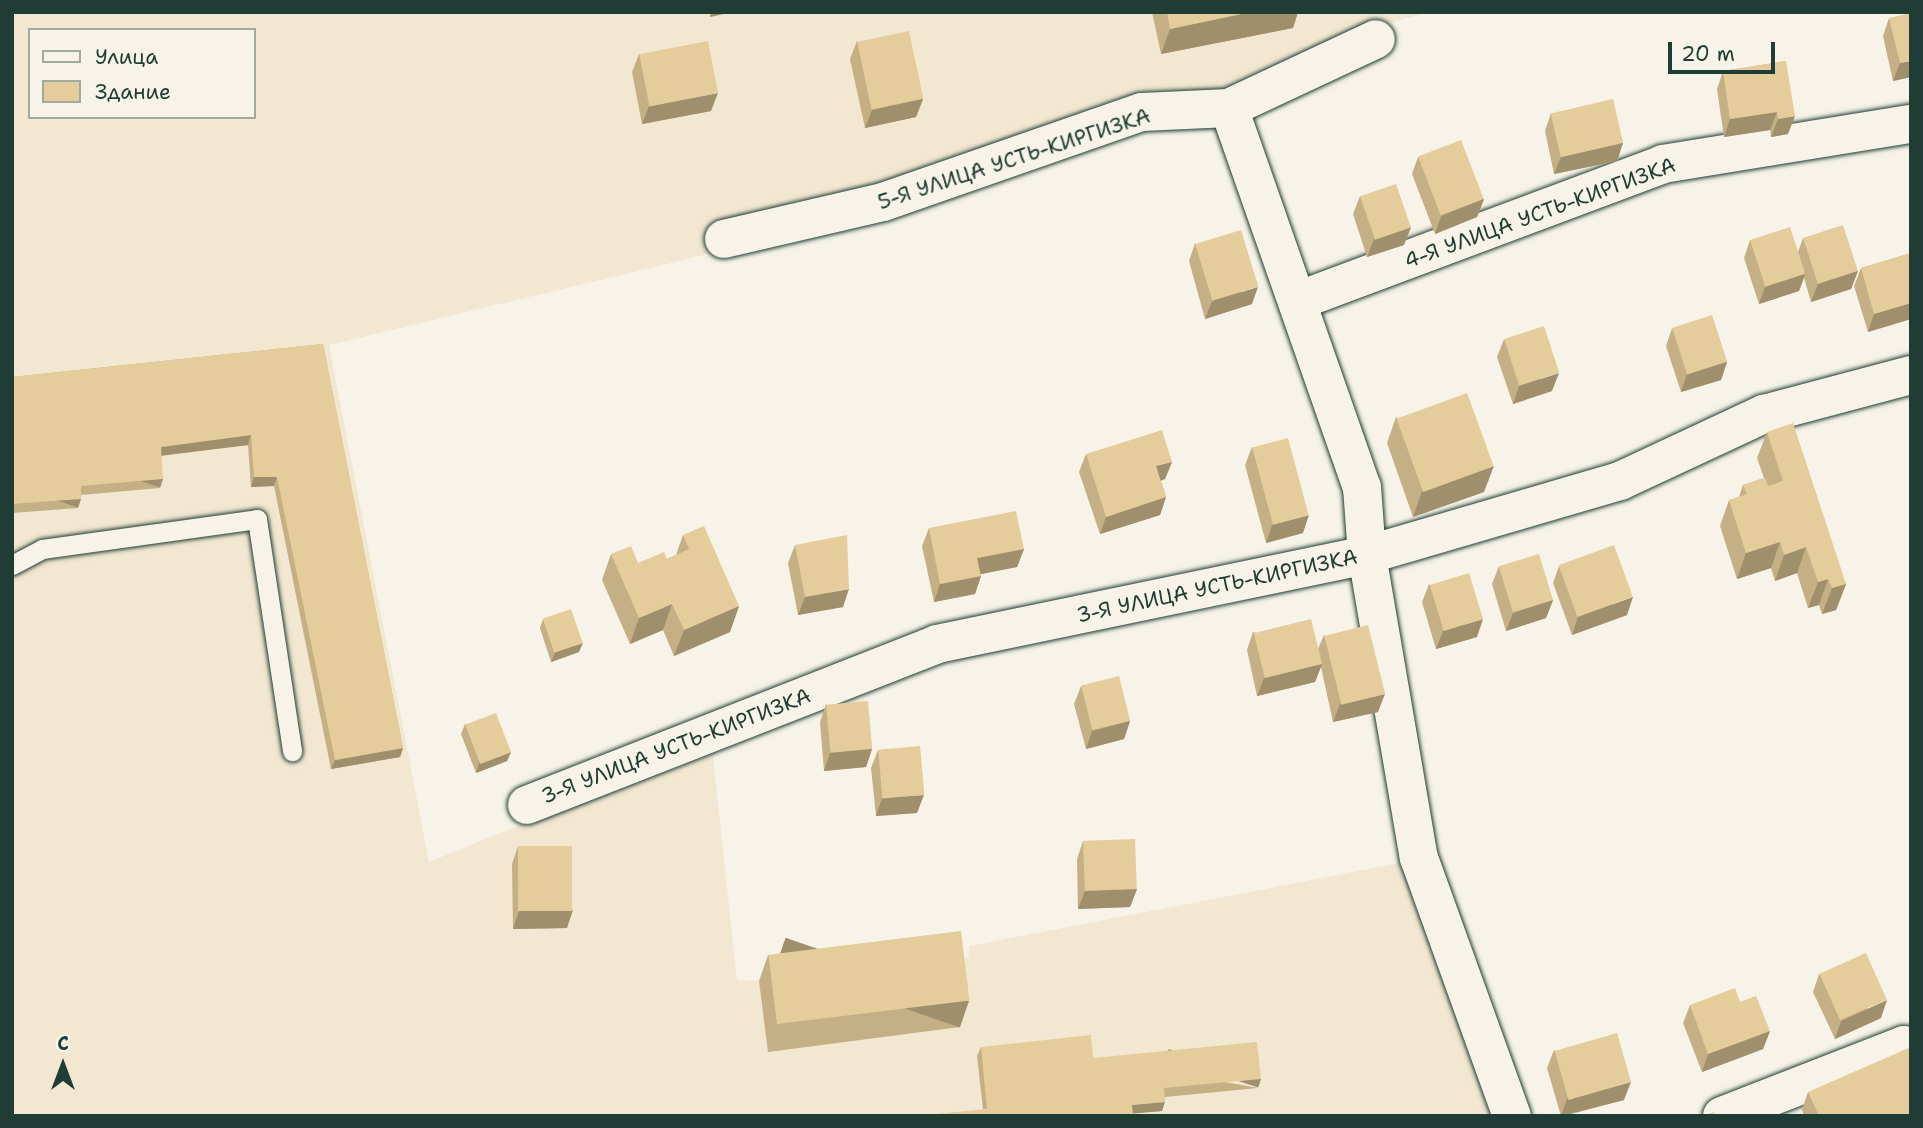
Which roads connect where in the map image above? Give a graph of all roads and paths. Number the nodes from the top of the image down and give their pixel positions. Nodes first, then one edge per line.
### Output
1 (1376, 39) dead end
2 (1229, 108) junction
3 (1911, 124) edge
4 (724, 239) dead end
5 (1300, 300) junction
6 (1911, 375) edge
7 (1367, 555) junction
8 (12, 565) edge
9 (292, 751) dead end
10 (527, 804) dead end
11 (1911, 1049) edge
12 (1512, 1116) edge
13 (1722, 1116) edge

1 - 2 street, 5-Я УЛИЦА УСТЬ-КИРГИЗКА
2 - 4 street, 5-Я УЛИЦА УСТЬ-КИРГИЗКА
2 - 5 street
3 - 5 street, 4-Я УЛИЦА УСТЬ-КИРГИЗКА
5 - 7 street
6 - 7 street, 3-Я УЛИЦА УСТЬ-КИРГИЗКА
7 - 10 street, 3-Я УЛИЦА УСТЬ-КИРГИЗКА
7 - 12 street
8 - 9 lane
11 - 13 street

